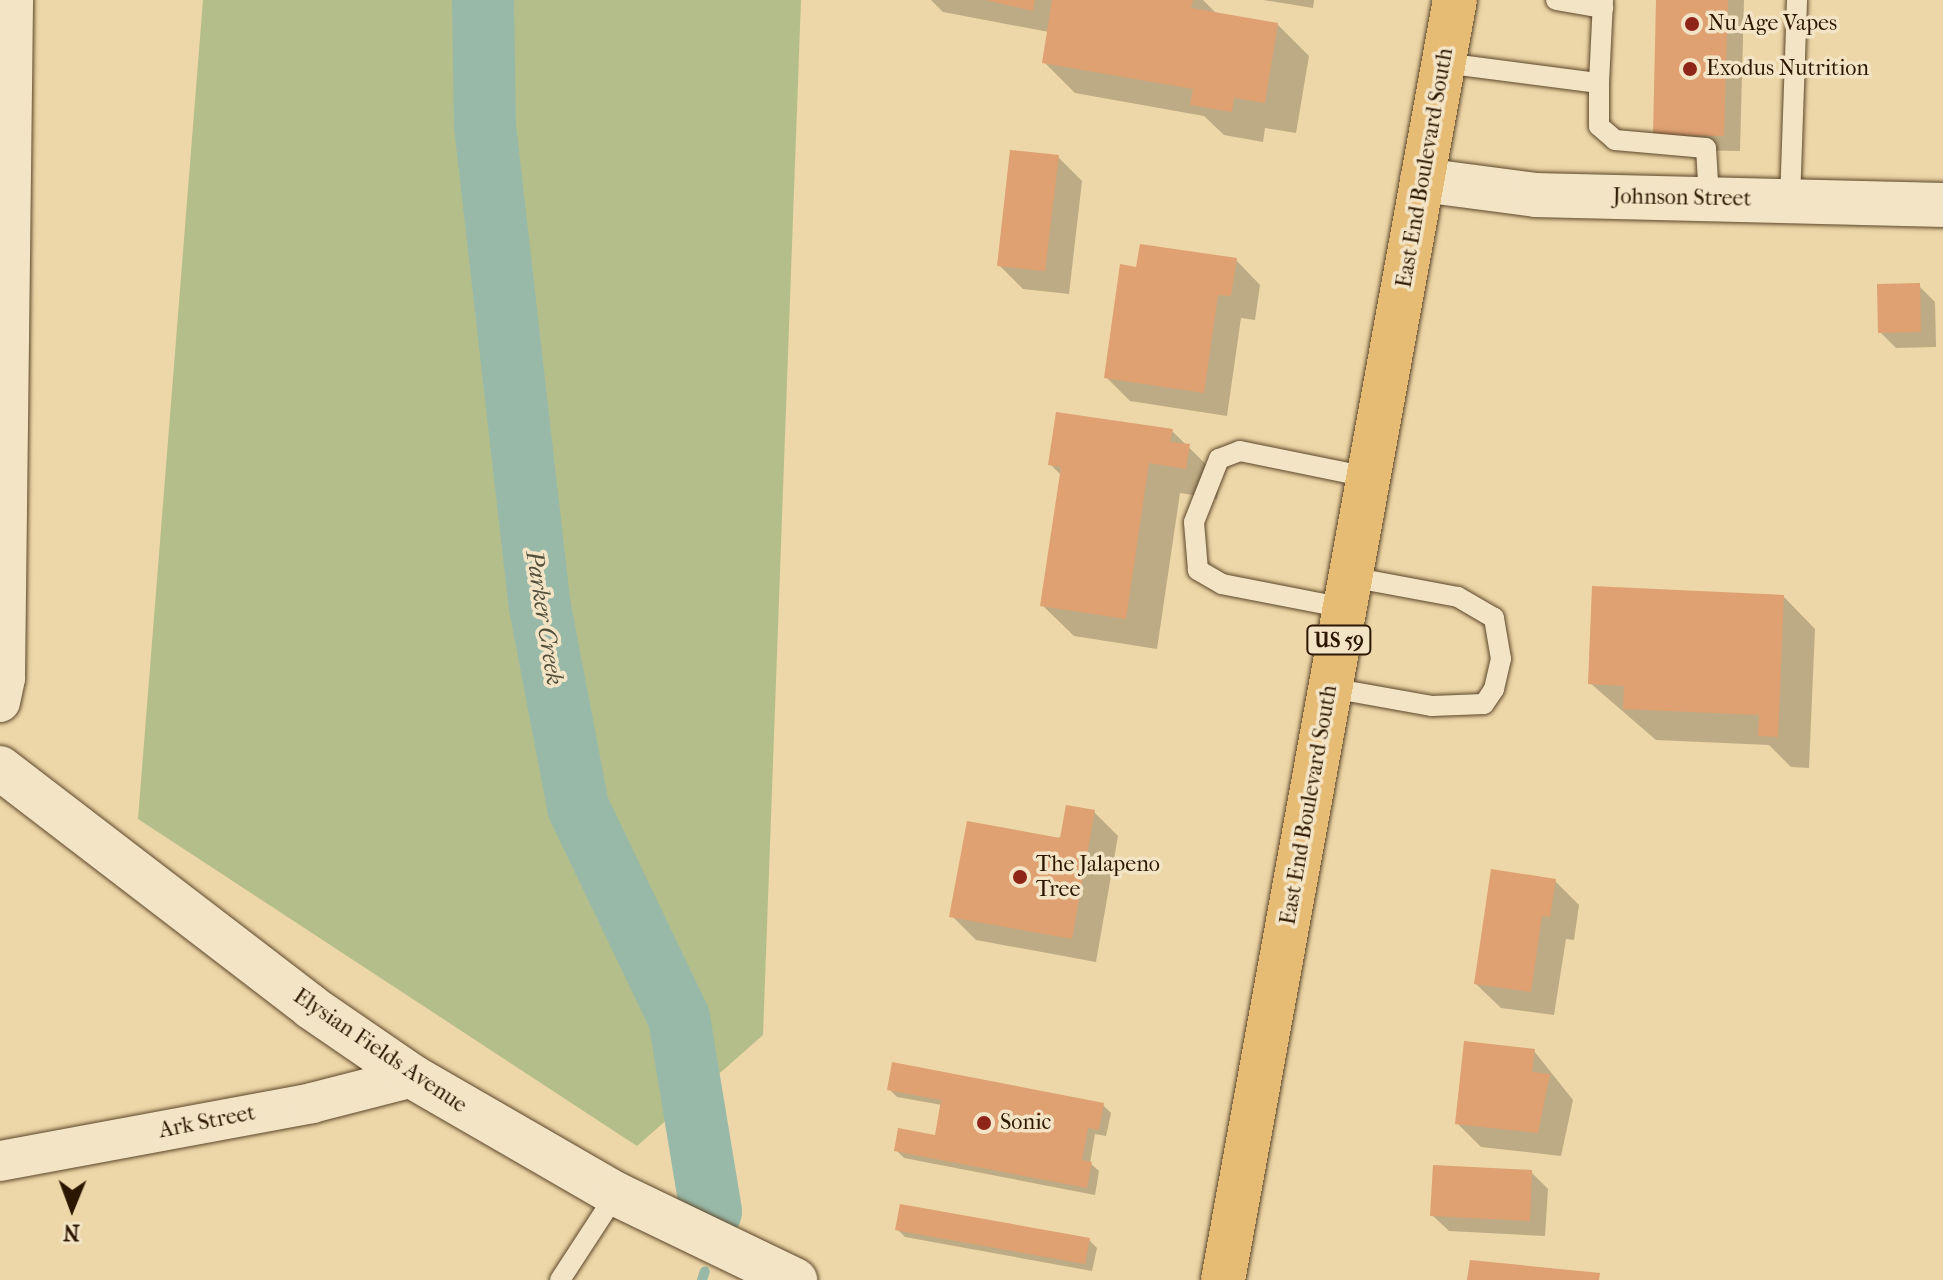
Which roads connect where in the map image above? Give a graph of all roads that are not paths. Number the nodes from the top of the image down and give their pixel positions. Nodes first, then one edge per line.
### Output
1 (13, 0) edge
2 (1455, 0) edge
3 (1556, 0) edge
4 (1797, 0) edge
5 (1603, 4) edge
6 (1444, 63) junction
7 (1599, 83) junction
8 (1422, 180) junction
9 (1709, 199) junction
10 (1790, 201) junction
11 (1943, 205) edge
12 (1368, 477) junction
13 (1348, 593) junction
14 (1331, 688) junction
15 (0, 702) edge
16 (0, 768) edge
17 (413, 1077) junction
18 (0, 1161) edge
19 (616, 1194) junction
20 (560, 1280) edge
21 (795, 1280) edge
22 (1223, 1280) edge

1 - 15 street
2 - 6 highway, East End Boulevard South / US 59
3 - 5 lane
4 - 10 lane
5 - 7 lane
6 - 7 lane
6 - 8 highway, East End Boulevard South / US 59
7 - 9 lane
8 - 9 street, Johnson Street
8 - 12 highway, East End Boulevard South / US 59
9 - 10 street, Johnson Street
10 - 11 street, Johnson Street
12 - 13 highway, East End Boulevard South / US 59
12 - 13 lane
13 - 14 highway, East End Boulevard South / US 59
13 - 14 lane
14 - 22 highway, East End Boulevard South / US 59
16 - 17 street, Elysian Fields Avenue
17 - 18 street, Ark Street
17 - 19 street, Elysian Fields Avenue
19 - 20 lane
19 - 21 street, Elysian Fields Avenue

